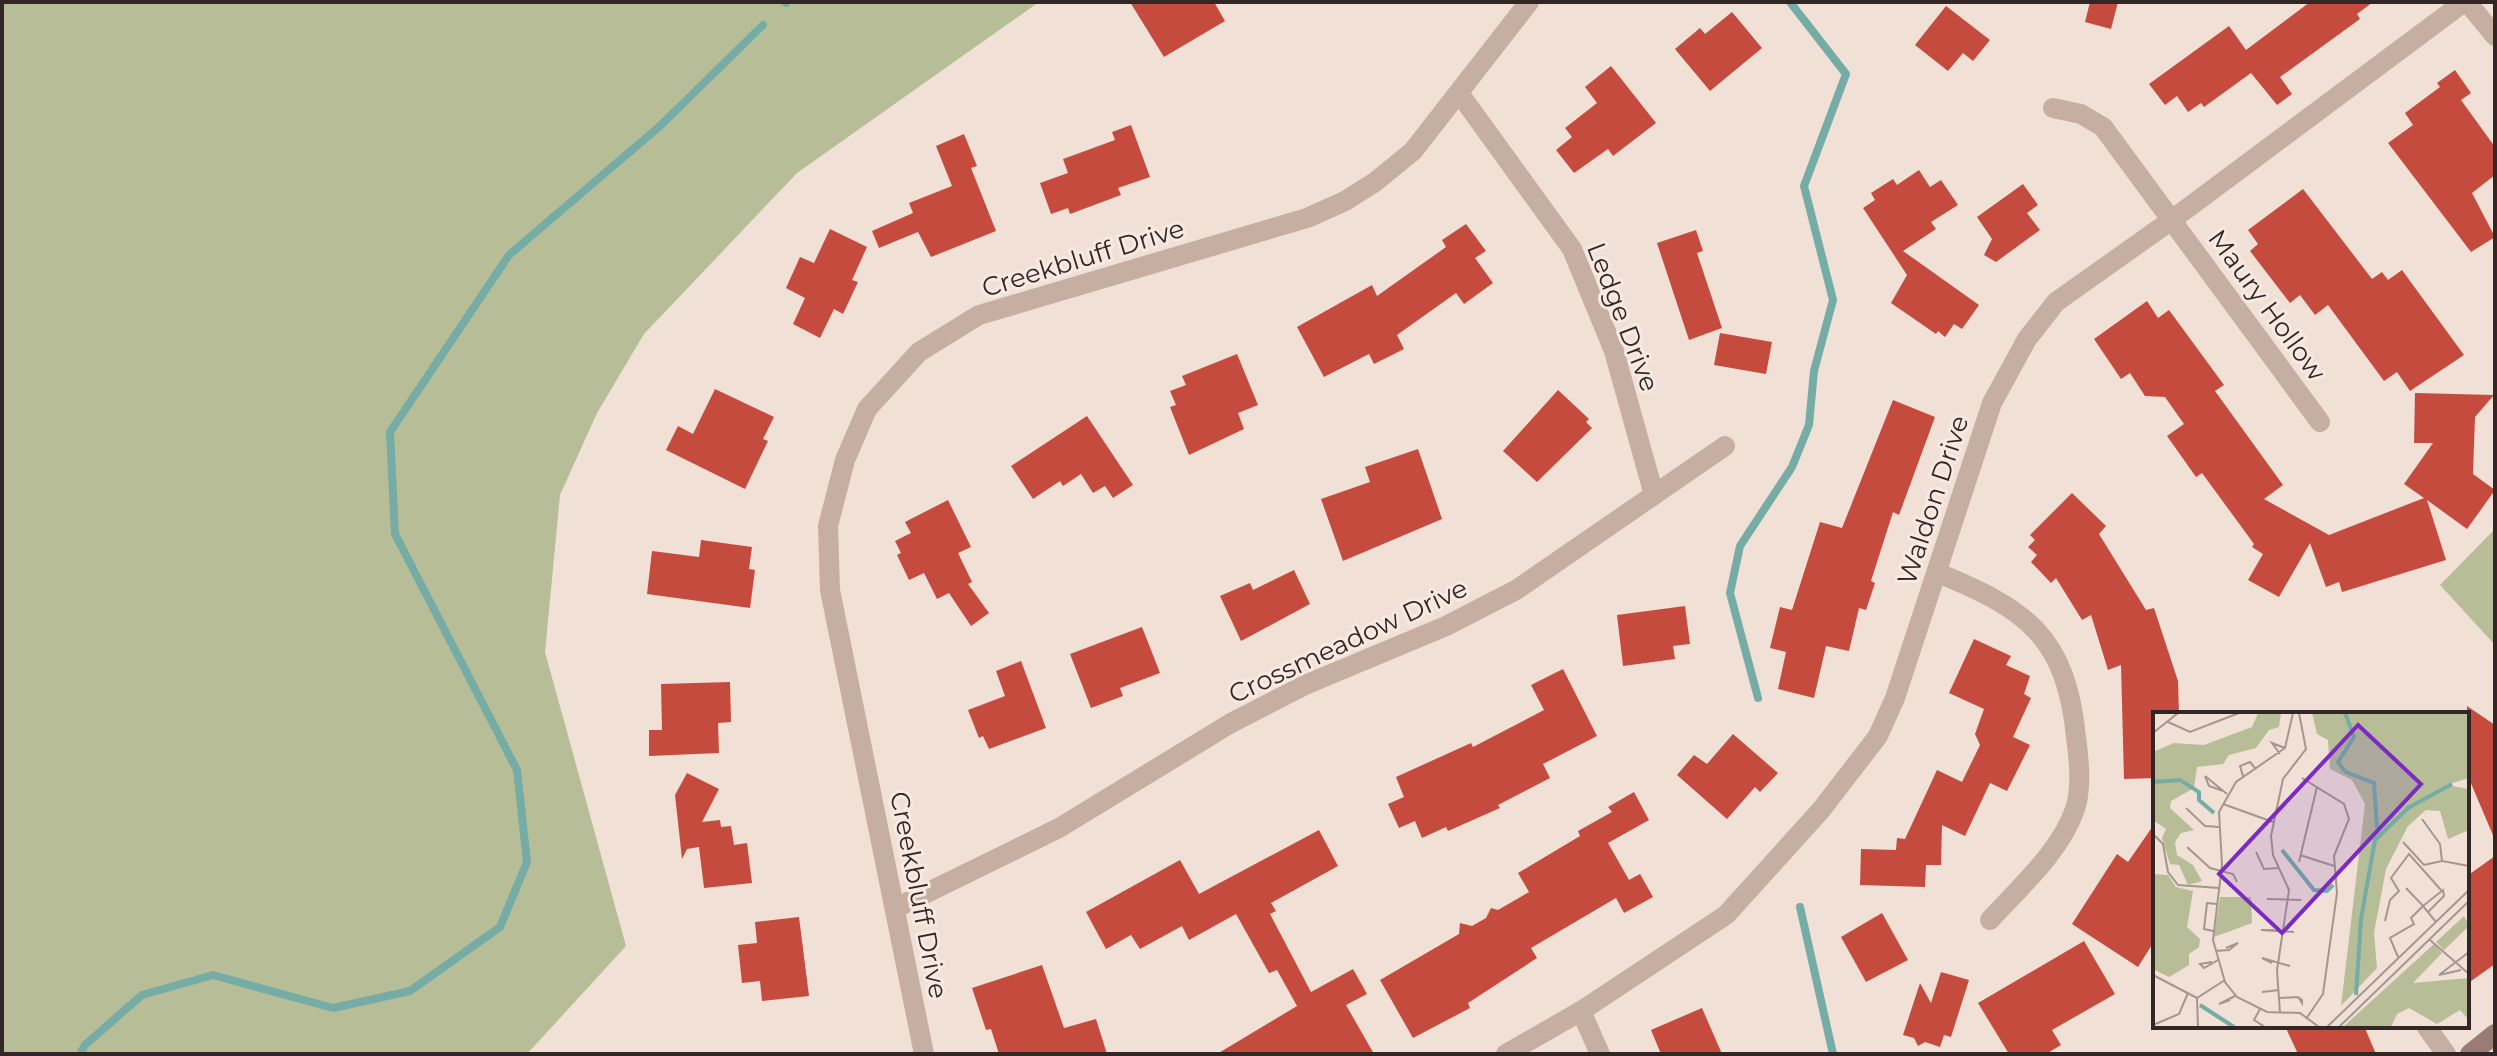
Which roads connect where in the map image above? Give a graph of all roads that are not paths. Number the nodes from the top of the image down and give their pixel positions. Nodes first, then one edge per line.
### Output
1 (1529, 2) edge
2 (2466, 2) edge
3 (2495, 36) edge
4 (1459, 93) junction
5 (2053, 108) dead end
6 (2173, 219) junction
7 (2320, 422) dead end
8 (1725, 446) dead end
9 (1654, 495) junction
10 (1938, 573) junction
11 (896, 908) junction
12 (1990, 920) dead end
13 (1581, 1011) junction
14 (2427, 1028) edge
15 (2495, 1034) edge
16 (924, 1054) edge
17 (1506, 1054) edge
18 (1600, 1054) edge
19 (2446, 1054) edge
20 (2470, 1054) edge

1 - 4 street, Creekbluff Drive
2 - 3 street
2 - 6 street, Waldon Drive
4 - 9 street, Ledge Drive
4 - 11 street, Creekbluff Drive
5 - 6 street, Maury Hollow
6 - 7 street, Maury Hollow
6 - 10 street, Waldon Drive
8 - 9 street, Crossmeadow Drive
9 - 11 street, Crossmeadow Drive
10 - 12 street
10 - 13 street, Waldon Drive
11 - 16 street, Creekbluff Drive
13 - 17 street, Waldon Drive
13 - 18 street
14 - 19 street
15 - 20 street

